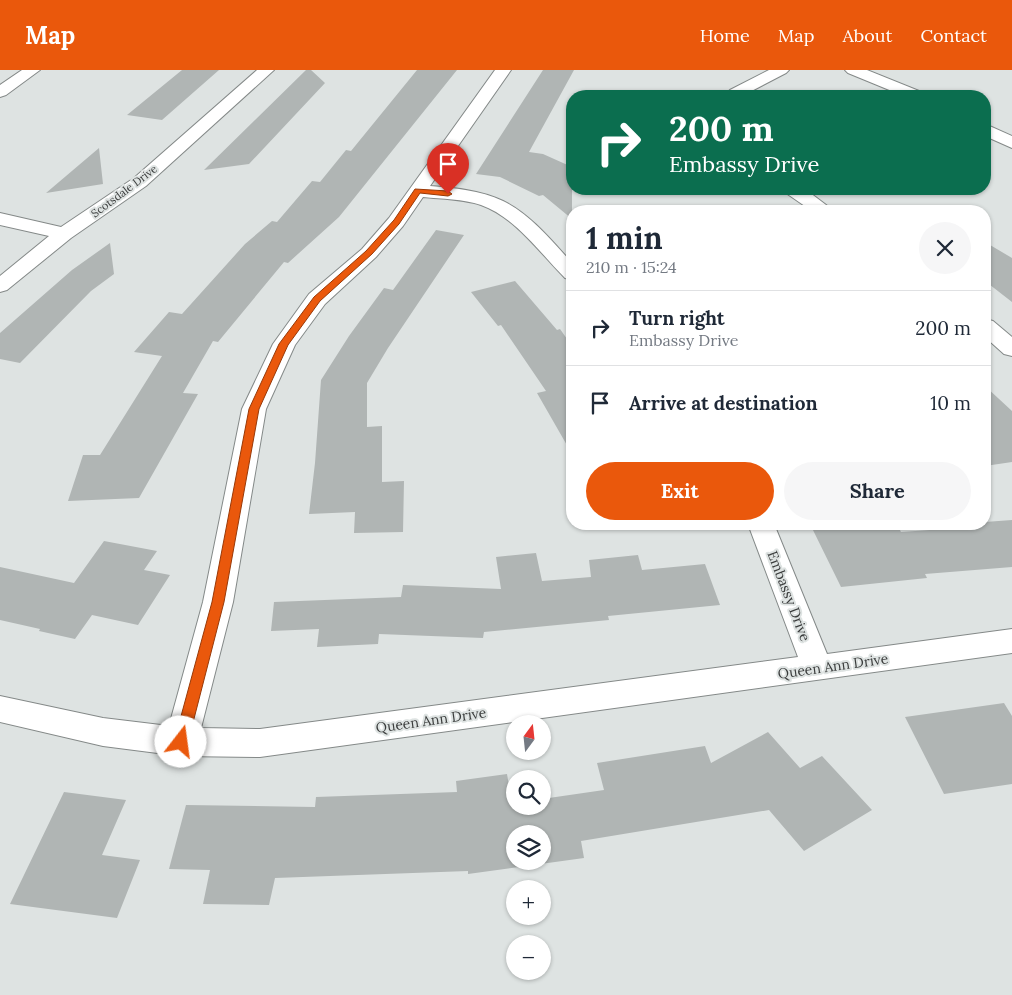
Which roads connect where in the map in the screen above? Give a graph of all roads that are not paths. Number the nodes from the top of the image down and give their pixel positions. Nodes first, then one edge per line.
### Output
1 (32, 70) edge
2 (266, 70) edge
3 (503, 70) edge
4 (781, 70) edge
5 (853, 70) edge
6 (742, 90) edge
7 (903, 90) edge
8 (0, 92) edge
9 (991, 132) edge
10 (1012, 142) edge
11 (418, 191) junction
12 (801, 195) edge
13 (816, 205) edge
14 (0, 219) edge
15 (64, 234) junction
16 (566, 268) edge
17 (0, 286) edge
18 (991, 331) edge
19 (1012, 349) edge
20 (763, 530) edge
21 (1012, 641) edge
22 (817, 668) junction
23 (0, 709) edge
24 (181, 742) junction

1 - 8 street
2 - 15 street, Scotsdale Drive
3 - 11 street
4 - 6 street
5 - 7 street
9 - 10 street
11 - 16 street
11 - 24 street
12 - 13 street
14 - 15 street
15 - 17 street, Scotsdale Drive
18 - 19 street
20 - 22 street, Embassy Drive
21 - 22 street, Queen Ann Drive
22 - 24 street, Queen Ann Drive
23 - 24 street, Queen Ann Drive

